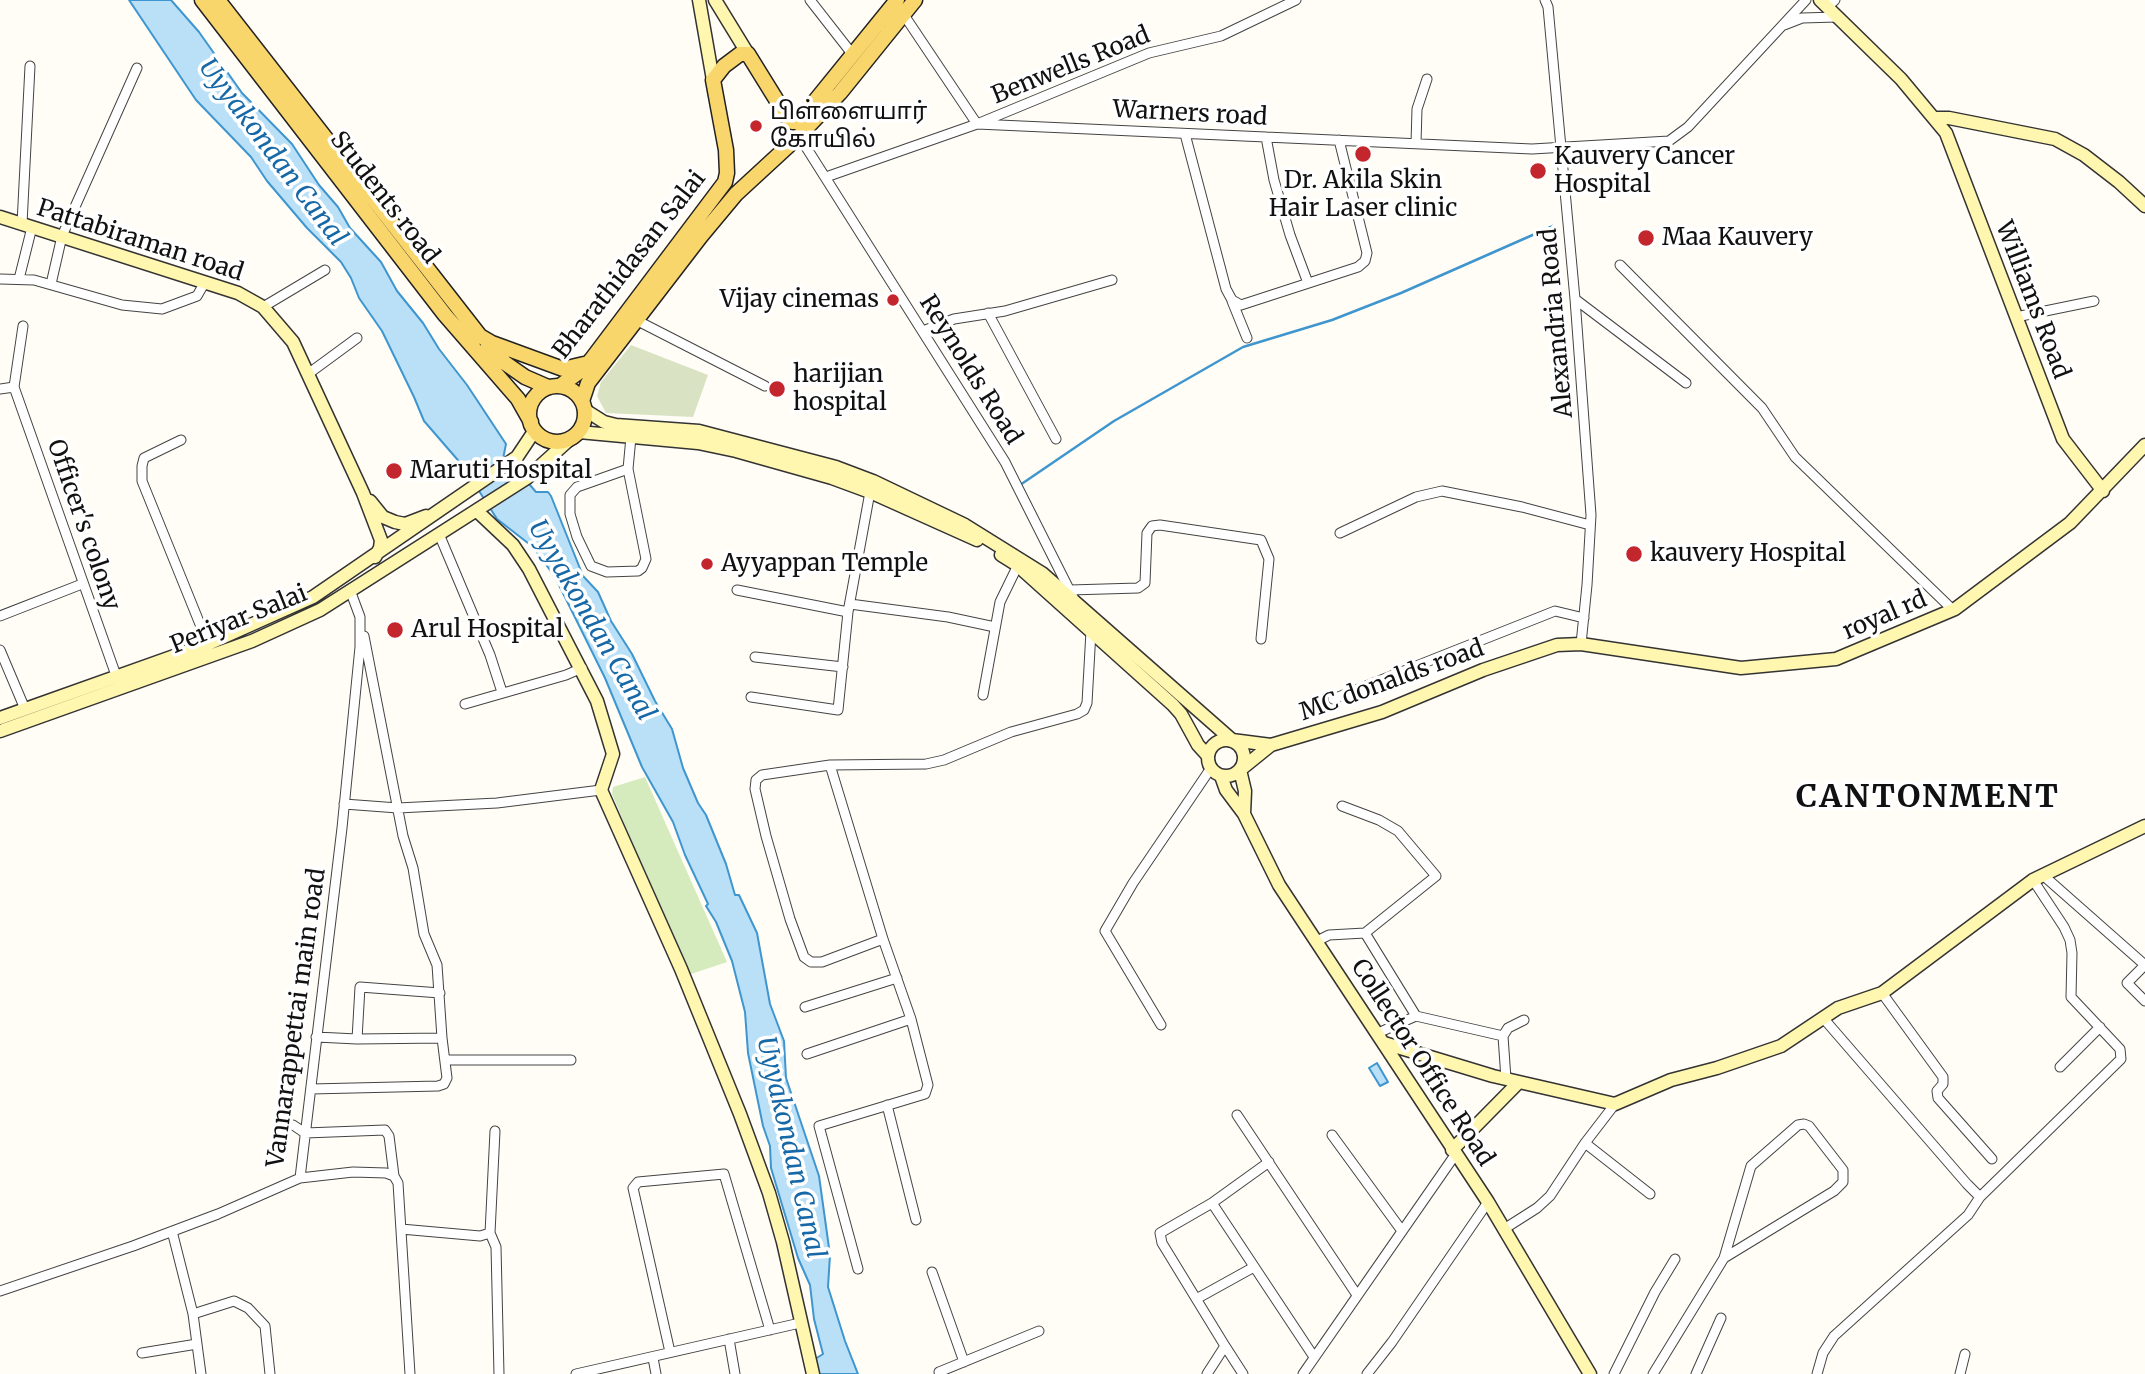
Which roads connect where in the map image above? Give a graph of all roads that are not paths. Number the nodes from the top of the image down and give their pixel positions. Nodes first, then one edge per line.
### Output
1 (202, 0) edge
2 (218, 0) edge
3 (699, 0) edge
4 (715, 0) edge
5 (810, 0) edge
6 (915, 0) edge
7 (1296, 0) edge
8 (1545, 0) edge
9 (1806, 0) edge
10 (1827, 2) edge
11 (899, 6) edge
12 (1836, 17) junction
13 (1781, 26) junction
14 (748, 54) junction
15 (853, 55) junction
16 (30, 66) dead end
17 (137, 68) dead end
18 (1427, 79) dead end
19 (713, 80) junction
20 (1934, 118) junction
21 (976, 124) junction
22 (1185, 134) junction
23 (799, 136) junction
24 (1266, 138) junction
25 (1339, 140) junction
26 (1416, 143) junction
27 (1561, 146) junction
28 (826, 177) junction
29 (725, 182) junction
30 (736, 194) junction
31 (2145, 206) edge
32 (0, 219) edge
33 (27, 225) junction
34 (62, 236) junction
35 (1620, 265) dead end
36 (325, 270) dead end
37 (0, 279) edge
38 (19, 279) junction
39 (1112, 280) dead end
40 (205, 282) junction
41 (1308, 283) junction
42 (51, 284) junction
43 (1575, 299) junction
44 (1232, 300) junction
45 (2094, 301) dead end
46 (263, 307) junction
47 (988, 313) junction
48 (2016, 317) junction
49 (636, 320) junction
50 (23, 326) dead end
51 (923, 331) junction
52 (480, 336) junction
53 (357, 338) dead end
54 (1247, 338) dead end
55 (591, 360) junction
56 (308, 374) junction
57 (1686, 383) dead end
58 (554, 386) junction
59 (765, 386) dead end
60 (14, 387) junction
61 (0, 389) edge
62 (587, 409) junction
63 (533, 426) junction
64 (574, 435) junction
65 (631, 437) junction
66 (1056, 439) dead end
67 (181, 440) dead end
68 (2145, 445) edge
69 (628, 469) junction
70 (2103, 491) junction
71 (870, 492) junction
72 (363, 493) junction
73 (477, 511) junction
74 (439, 512) junction
75 (1590, 525) junction
76 (1340, 533) dead end
77 (439, 534) junction
78 (375, 557) junction
79 (1019, 562) junction
80 (82, 584) junction
81 (350, 590) junction
82 (737, 590) dead end
83 (1070, 590) junction
84 (1078, 606) junction
85 (849, 608) junction
86 (1953, 610) junction
87 (0, 616) edge
88 (360, 617) junction
89 (1584, 618) junction
90 (995, 626) junction
91 (1092, 634) junction
92 (1261, 639) dead end
93 (1581, 643) junction
94 (208, 644) junction
95 (0, 650) edge
96 (755, 657) dead end
97 (844, 667) junction
98 (582, 668) junction
99 (119, 683) junction
100 (502, 692) junction
101 (982, 695) dead end
102 (751, 697) dead end
103 (1333, 699) dead end
104 (466, 704) dead end
105 (25, 709) junction
106 (0, 718) edge
107 (0, 731) edge
108 (1232, 740) junction
109 (1271, 745) junction
110 (830, 765) junction
111 (1213, 767) junction
112 (1240, 770) junction
113 (601, 790) junction
114 (344, 804) junction
115 (1342, 806) dead end
116 (398, 808) junction
117 (1244, 814) junction
118 (2145, 826) edge
119 (2039, 878) junction
120 (1365, 933) junction
121 (883, 939) junction
122 (1317, 941) junction
123 (2145, 965) edge
124 (897, 978) junction
125 (440, 993) junction
126 (1882, 993) junction
127 (2145, 1001) edge
128 (805, 1007) dead end
129 (1416, 1016) junction
130 (911, 1019) junction
131 (1524, 1020) dead end
132 (1824, 1020) junction
133 (1161, 1025) dead end
134 (2100, 1027) junction
135 (316, 1037) junction
136 (1503, 1037) junction
137 (442, 1038) junction
138 (1381, 1038) junction
139 (357, 1039) junction
140 (807, 1054) dead end
141 (446, 1060) junction
142 (571, 1060) dead end
143 (2060, 1067) dead end
144 (1513, 1081) junction
145 (311, 1089) junction
146 (1615, 1104) junction
147 (887, 1105) junction
148 (1237, 1115) dead end
149 (293, 1125) dead end
150 (495, 1131) dead end
151 (305, 1133) junction
152 (1332, 1135) dead end
153 (1585, 1143) junction
154 (1453, 1152) junction
155 (1992, 1158) dead end
156 (1269, 1163) junction
157 (394, 1176) junction
158 (300, 1178) junction
159 (1650, 1194) dead end
160 (1980, 1197) junction
161 (1488, 1202) junction
162 (1212, 1203) junction
163 (916, 1220) dead end
164 (401, 1229) junction
165 (1504, 1229) junction
166 (172, 1231) junction
167 (1402, 1231) junction
168 (490, 1233) junction
169 (1724, 1258) junction
170 (1675, 1259) dead end
171 (1254, 1267) junction
172 (858, 1269) dead end
173 (932, 1272) dead end
174 (0, 1291) edge
175 (1357, 1294) junction
176 (1198, 1298) junction
177 (193, 1314) junction
178 (1721, 1318) dead end
179 (800, 1323) junction
180 (770, 1330) junction
181 (1039, 1331) dead end
182 (729, 1339) junction
183 (197, 1344) junction
184 (1225, 1346) junction
185 (670, 1352) junction
186 (142, 1353) dead end
187 (1965, 1354) dead end
188 (1314, 1357) junction
189 (653, 1358) junction
190 (964, 1362) junction
191 (590, 1372) edge
192 (201, 1374) edge
193 (270, 1374) edge
194 (410, 1374) edge
195 (499, 1374) edge
196 (576, 1374) edge
197 (656, 1374) edge
198 (735, 1374) edge
199 (813, 1374) edge
200 (940, 1374) edge
201 (1207, 1374) edge
202 (1244, 1374) edge
203 (1303, 1374) edge
204 (1367, 1374) edge
205 (1590, 1374) edge
206 (1614, 1374) edge
207 (1653, 1374) edge
208 (1696, 1374) edge
209 (1817, 1374) edge
210 (1960, 1374) edge

1 - 63 main road, Students road
2 - 52 main road
3 - 19 main road
4 - 14 main road
5 - 15 street
6 - 11 main road, Bharathidasan Salai
7 - 21 street, Benwells Road
8 - 27 street, Alexandria Road
9 - 13 street, Warners road
10 - 12 main road, Williams Road
11 - 15 main road, Bharathidasan Salai
11 - 21 street
11 - 23 main road, Bharathidasan Salai
12 - 13 street
12 - 20 main road, Williams Road
13 - 27 street, Warners road
14 - 15 main road, Bharathidasan Salai
14 - 19 main road
16 - 33 street
17 - 34 street
18 - 26 street
19 - 29 main road, Bharathidasan Salai
20 - 31 main road
20 - 48 main road, Williams Road
21 - 22 street, Warners road
21 - 28 street, Warners road
22 - 24 street, Warners road
22 - 44 street
23 - 28 street, Reynolds Road
23 - 30 main road, Bharathidasan Salai
24 - 25 street, Warners road
24 - 41 street
25 - 26 street, Warners road
25 - 41 street
26 - 27 street, Warners road
27 - 43 street, Alexandria Road
28 - 51 street, Reynolds Road
29 - 30 main road
29 - 55 main road, Bharathidasan Salai
30 - 49 main road, Bharathidasan Salai
32 - 33 main road, Pattabiraman road
33 - 34 main road, Pattabiraman road
33 - 38 street
34 - 40 main road, Pattabiraman road
34 - 42 street
35 - 86 street
36 - 46 street
37 - 38 street
38 - 42 street
39 - 47 street
40 - 42 street
40 - 46 main road, Pattabiraman road
41 - 44 street
43 - 57 street
43 - 75 street, Alexandria Road
44 - 54 street
45 - 48 street
46 - 56 main road, Pattabiraman road
47 - 51 street
47 - 66 street
48 - 70 main road, Williams Road
49 - 59 street
49 - 62 main road, Bharathidasan Salai
50 - 60 street
51 - 83 street, Reynolds Road
52 - 55 main road
52 - 58 main road
53 - 56 street
55 - 58 main road, Bharathidasan Salai
56 - 72 main road, Pattabiraman road
58 - 62 main road
58 - 63 main road
60 - 61 street
60 - 80 street, Officer's colony
62 - 64 main road
62 - 79 main road
63 - 64 main road
63 - 74 main road, Periyar Salai
64 - 65 main road
64 - 73 main road
65 - 69 street
65 - 71 main road
67 - 94 street
68 - 70 main road, royal rd
69 - 69 street
70 - 86 main road, royal rd
71 - 79 main road
71 - 85 street
72 - 74 main road
72 - 78 main road
73 - 77 main road, Periyar Salai
73 - 98 main road
74 - 78 main road, Periyar Salai
75 - 76 street
75 - 89 street, Alexandria Road
77 - 81 main road, Periyar Salai
77 - 100 street
78 - 94 main road, Periyar Salai
79 - 84 main road
79 - 90 street
79 - 91 main road
80 - 87 street
80 - 99 street, Officer's colony
81 - 88 street, Vannarappettai main road
81 - 99 main road, Periyar Salai
82 - 85 street
83 - 84 street, Reynolds Road
83 - 92 street
84 - 91 street, Reynolds Road
84 - 108 main road
85 - 90 street
85 - 97 street
86 - 93 main road, royal rd
88 - 114 street, Vannarappettai main road
88 - 116 street
89 - 93 street, Alexandria Road
89 - 103 street
90 - 101 street
91 - 110 street
91 - 111 main road, Collector Office Road
93 - 109 main road, MC donalds road
94 - 99 main road, Periyar Salai
95 - 105 street
96 - 97 street
97 - 102 street
98 - 100 street
98 - 113 main road
99 - 105 main road, Periyar Salai
99 - 107 main road, Periyar Salai
100 - 104 street
105 - 106 main road, Periyar Salai
108 - 109 main road, MC donalds road
108 - 111 main road
108 - 112 main road
109 - 112 main road
110 - 121 street
110 - 121 street
111 - 112 main road
111 - 117 main road, Collector Office Road
111 - 133 street
112 - 117 main road
113 - 116 street
113 - 179 main road
114 - 116 street
114 - 135 street, Vannarappettai main road
115 - 120 street
116 - 125 street
117 - 122 main road, Collector Office Road
118 - 119 main road
119 - 123 street
119 - 126 main road
119 - 134 street
120 - 122 street
120 - 129 street
121 - 124 street
122 - 138 main road, Collector Office Road
123 - 127 street
124 - 128 street
124 - 130 street
125 - 137 street
125 - 139 street
126 - 132 main road
126 - 155 street
129 - 136 street
129 - 138 street
130 - 140 street
130 - 147 street
131 - 136 street
132 - 146 main road
132 - 160 street
134 - 143 street
134 - 160 street
135 - 139 street
135 - 145 street, Vannarappettai main road
136 - 144 street
137 - 139 street
137 - 141 street
138 - 144 main road
138 - 154 main road, Collector Office Road
141 - 142 street
141 - 145 street
144 - 146 main road
144 - 154 main road
145 - 151 street, Vannarappettai main road
146 - 153 street
147 - 163 street
147 - 172 street
148 - 156 street
149 - 151 street
150 - 168 street
151 - 157 street
151 - 158 street, Vannarappettai main road
152 - 167 street
153 - 159 street
153 - 165 street
154 - 161 main road, Collector Office Road
154 - 167 street
156 - 162 street
156 - 175 street
157 - 158 street
157 - 164 street
158 - 166 street, Vannarappettai main road
160 - 209 street
161 - 165 main road, Collector Office Road
161 - 204 street
162 - 171 street
162 - 176 street
164 - 168 street
164 - 194 street
165 - 205 main road, Collector Office Road
166 - 174 street, Vannarappettai main road
166 - 177 street
167 - 175 street
168 - 195 street
169 - 169 street
169 - 207 street
170 - 206 street
171 - 176 street
171 - 188 street
173 - 190 street
175 - 188 street
176 - 184 street
177 - 183 street
177 - 193 street
178 - 208 street
179 - 180 street
179 - 199 main road
180 - 182 street
180 - 185 street
181 - 190 street
182 - 185 street
182 - 198 street
183 - 186 street
183 - 192 street
184 - 201 street
184 - 202 street
185 - 189 street
187 - 210 street
188 - 203 street
189 - 191 street
189 - 197 street
190 - 200 street
191 - 196 street

